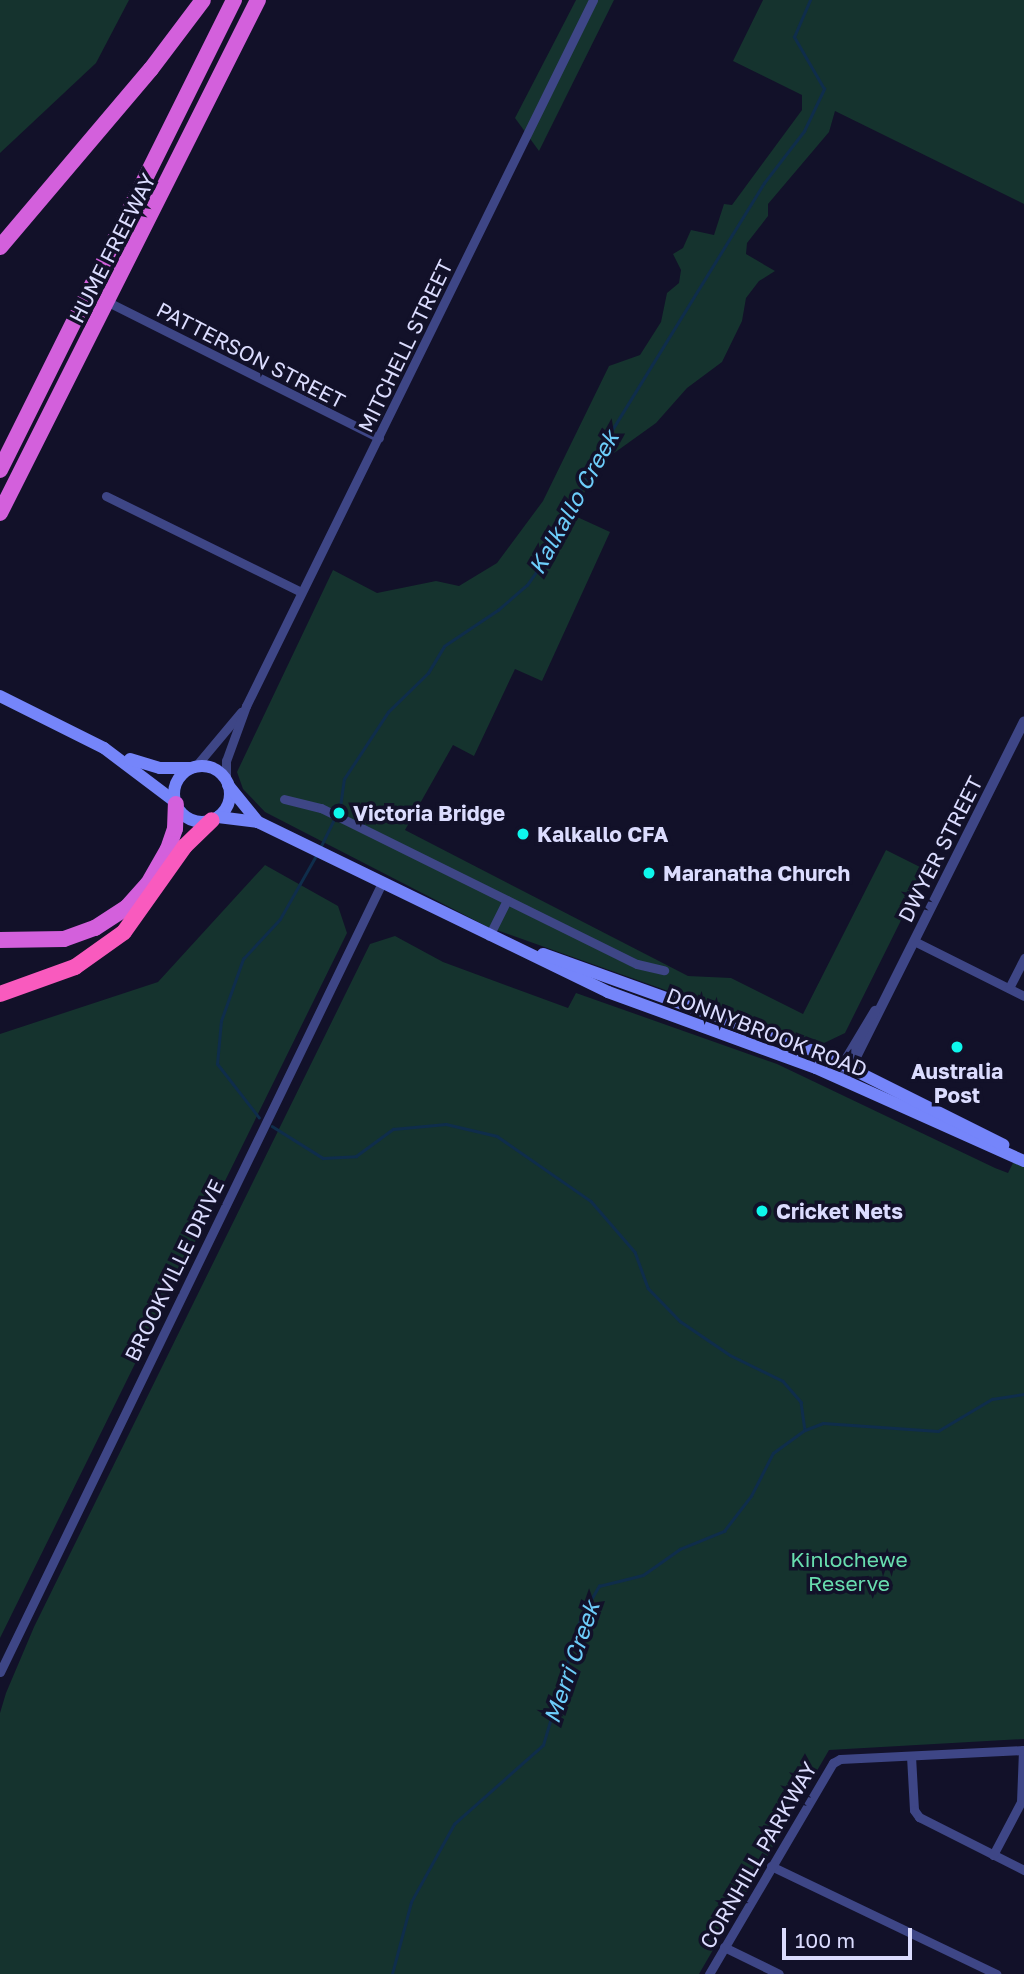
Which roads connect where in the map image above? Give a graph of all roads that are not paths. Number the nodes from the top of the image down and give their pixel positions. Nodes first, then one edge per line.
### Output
1 (203, 0) edge
2 (234, 0) edge
3 (258, 0) edge
4 (593, 0) edge
5 (0, 247) edge
6 (108, 302) junction
7 (379, 438) junction
8 (24, 465) junction
9 (0, 470) edge
10 (106, 496) dead end
11 (0, 513) edge
12 (0, 529) edge
13 (301, 592) junction
14 (0, 696) edge
15 (246, 706) junction
16 (1024, 722) edge
17 (104, 748) junction
18 (193, 768) junction
19 (227, 782) junction
20 (284, 799) dead end
21 (175, 802) junction
22 (215, 818) junction
23 (258, 822) junction
24 (381, 885) junction
25 (507, 900) junction
26 (493, 938) junction
27 (0, 940) edge
28 (914, 941) junction
29 (1024, 958) edge
30 (664, 970) dead end
31 (1009, 988) junction
32 (0, 994) edge
33 (1024, 996) edge
34 (847, 1065) junction
35 (836, 1076) junction
36 (1024, 1158) edge
37 (0, 1672) edge
38 (1023, 1750) edge
39 (911, 1756) junction
40 (993, 1855) junction
41 (771, 1866) junction
42 (1024, 1870) edge
43 (724, 1947) junction
44 (709, 1974) edge
45 (779, 1974) edge
46 (996, 1974) edge

1 - 5 highway
2 - 9 highway, HUME FREEWAY
3 - 6 highway, HUME FREEWAY
4 - 7 street, MITCHELL STREET
6 - 7 street, PATTERSON STREET
6 - 8 highway, HUME FREEWAY
7 - 13 street, MITCHELL STREET
8 - 11 highway, HUME FREEWAY
8 - 12 highway
10 - 13 street
13 - 15 street, MITCHELL STREET
14 - 17 main road
15 - 18 street, MITCHELL STREET
15 - 19 street, MITCHELL STREET
16 - 28 street, DWYER STREET
17 - 18 main road
17 - 21 main road
18 - 19 main road
18 - 21 main road
19 - 22 main road
19 - 23 main road, DONNYBROOK ROAD
20 - 25 street, DONNYBROOK ROAD
21 - 22 main road
21 - 27 highway
22 - 23 main road, DONNYBROOK ROAD
22 - 32 highway
23 - 24 main road, DONNYBROOK ROAD
24 - 26 main road, DONNYBROOK ROAD
24 - 37 street, BROOKVILLE DRIVE
25 - 26 street
25 - 30 street, DONNYBROOK ROAD
26 - 34 main road, DONNYBROOK ROAD
26 - 35 main road, DONNYBROOK ROAD
28 - 31 street
28 - 34 street, DWYER STREET
29 - 31 street
31 - 33 street
34 - 35 street, DWYER STREET
34 - 36 main road, DONNYBROOK ROAD
35 - 36 main road, DONNYBROOK ROAD
38 - 39 street, CORNHILL PARKWAY
38 - 40 street
39 - 40 street
39 - 41 street, CORNHILL PARKWAY
40 - 42 street
41 - 43 street, CORNHILL PARKWAY
41 - 46 street
43 - 44 street, CORNHILL PARKWAY
43 - 45 street

